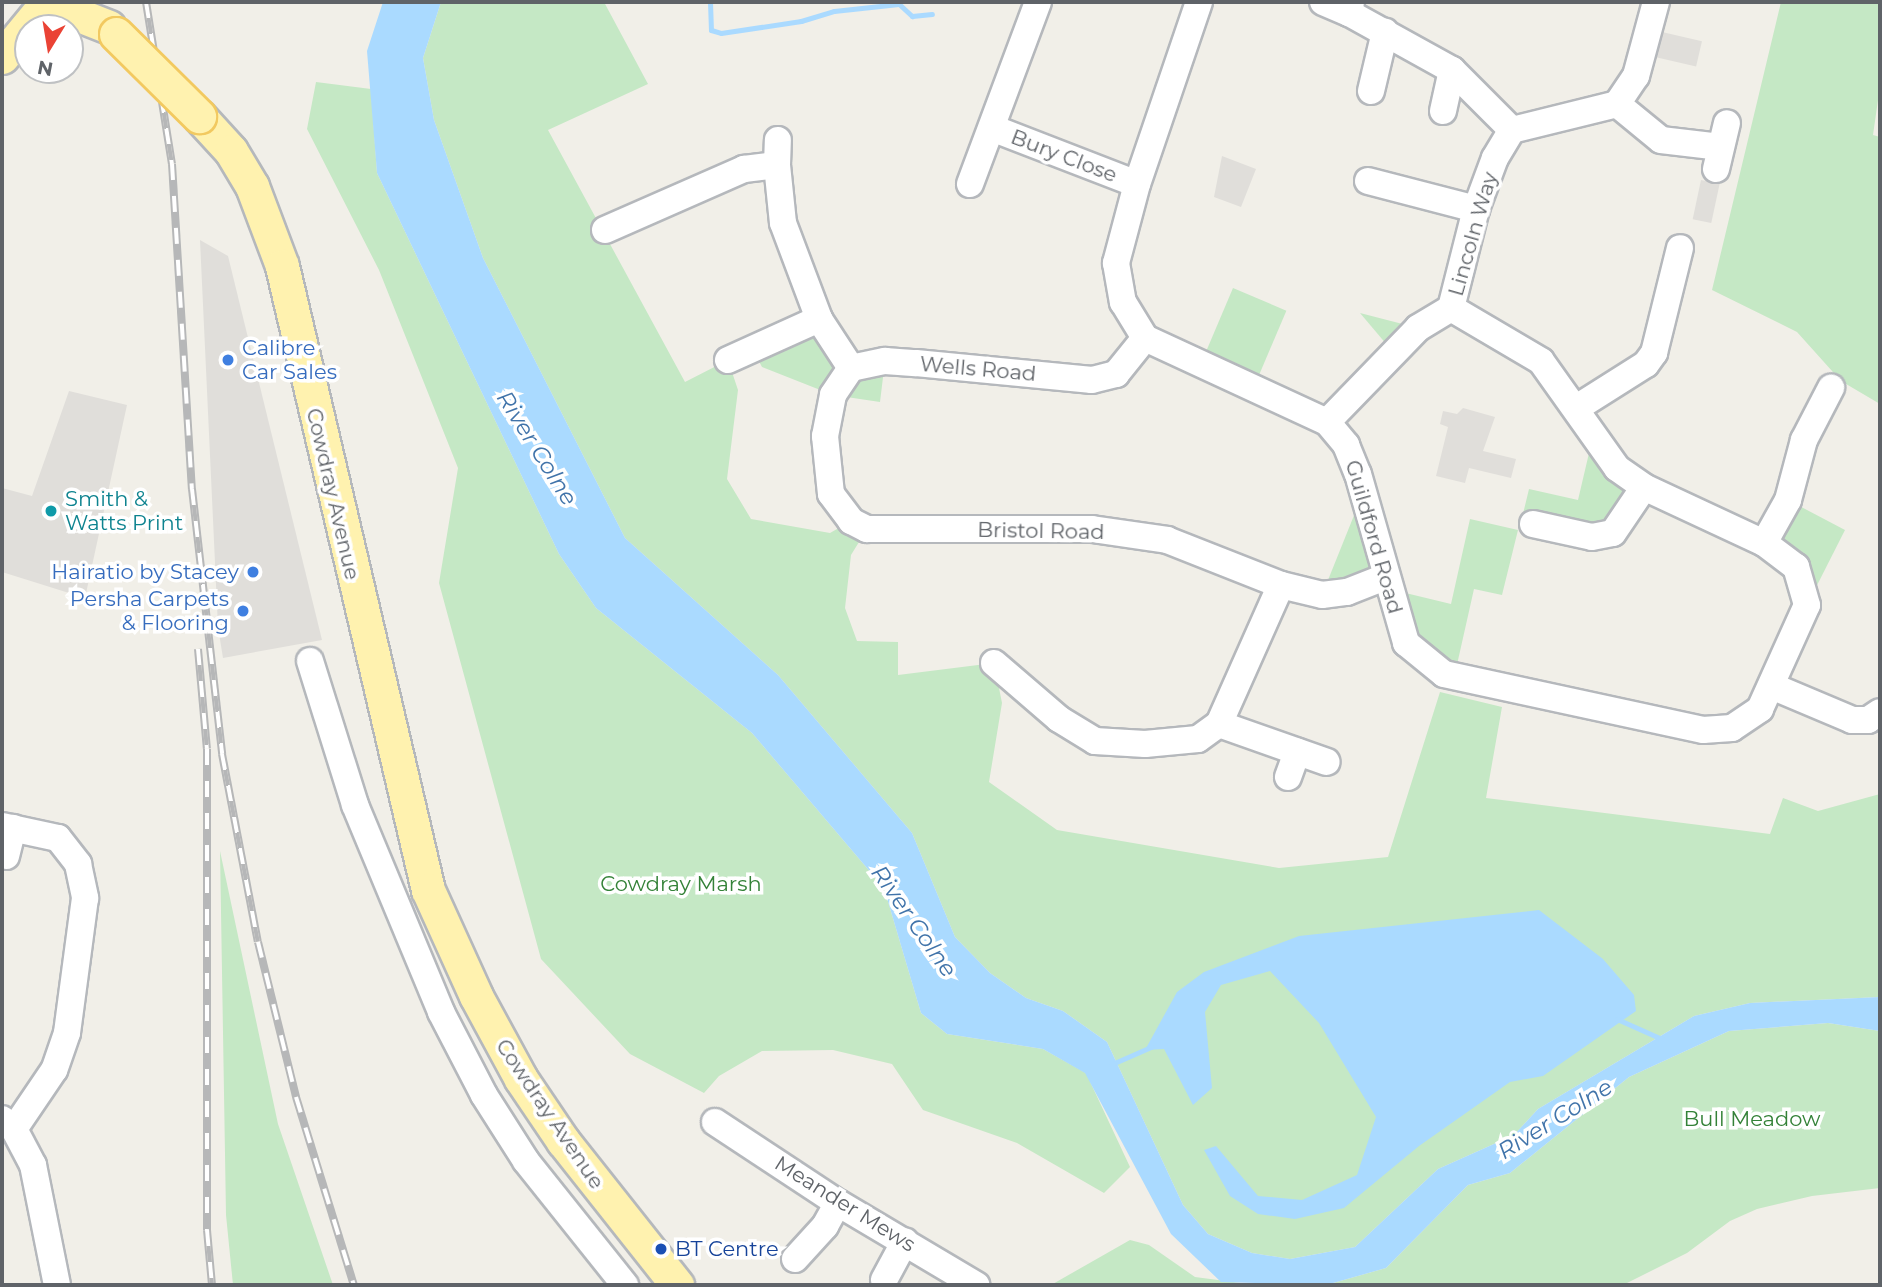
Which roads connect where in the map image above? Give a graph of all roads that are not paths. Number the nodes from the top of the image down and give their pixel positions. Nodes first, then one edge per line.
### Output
1 (1038, 2) edge
2 (1199, 2) edge
3 (1323, 2) edge
4 (1657, 2) edge
5 (43, 4) edge
6 (1350, 7) edge
7 (107, 21) edge
8 (1385, 32) junction
9 (2, 51) edge
10 (1452, 70) junction
11 (1371, 91) dead end
12 (1617, 104) junction
13 (1443, 111) dead end
14 (992, 128) junction
15 (1513, 130) junction
16 (1721, 146) dead end
17 (1368, 181) dead end
18 (970, 184) dead end
19 (1137, 184) junction
20 (1476, 209) junction
21 (605, 230) dead end
22 (1680, 248) dead end
23 (1451, 308) junction
24 (819, 319) junction
25 (1145, 338) junction
26 (729, 360) dead end
27 (851, 368) junction
28 (1831, 388) dead end
29 (1578, 407) junction
30 (1327, 422) junction
31 (1644, 487) junction
32 (1533, 524) dead end
33 (1764, 543) junction
34 (1385, 577) junction
35 (1281, 585) junction
36 (310, 662) dead end
37 (994, 663) dead end
38 (1774, 687) junction
39 (1880, 712) edge
40 (1219, 724) junction
41 (1326, 762) dead end
42 (7, 827) edge
43 (6, 856) dead end
44 (428, 890) junction
45 (393, 905) junction
46 (715, 1122) dead end
47 (8, 1124) edge
48 (838, 1203) junction
49 (905, 1241) junction
50 (795, 1259) dead end
51 (881, 1278) edge
52 (970, 1284) edge
53 (57, 1285) edge
54 (625, 1285) edge
55 (677, 1285) edge

1 - 14 street, Bury Close
2 - 19 street
3 - 6 street
4 - 12 street
5 - 7 main road, Cowdray Avenue
5 - 9 main road
6 - 8 street
7 - 44 main road, Cowdray Avenue, bridge
8 - 10 street
8 - 11 street
10 - 13 street
10 - 15 street
12 - 15 street
12 - 16 street
14 - 18 street, Bury Close
14 - 19 street, Bury Close
15 - 20 street, Lincoln Way
17 - 20 street
19 - 25 street
20 - 23 street, Lincoln Way
21 - 24 street
22 - 29 street
23 - 29 street, Guildford Road
23 - 30 street, Lincoln Way
24 - 26 street
24 - 27 street
25 - 27 street, Wells Road
25 - 30 street, Guildford Road
27 - 35 street, Bristol Road
28 - 33 street
29 - 31 street, Guildford Road
30 - 34 street, Guildford Road
31 - 32 street
31 - 33 street, Guildford Road
33 - 38 street, Guildford Road
34 - 35 street, Bristol Road
34 - 38 street, Guildford Road
35 - 40 street
36 - 45 street, Cowdray Avenue
37 - 40 street
38 - 39 street
40 - 41 street
42 - 43 street
42 - 47 street
44 - 45 street
44 - 55 main road, Cowdray Avenue
45 - 54 street, Cowdray Avenue
46 - 48 street, Meander Mews
47 - 53 street
48 - 49 street, Meander Mews
48 - 50 street
49 - 51 street
49 - 52 street, Meander Mews

